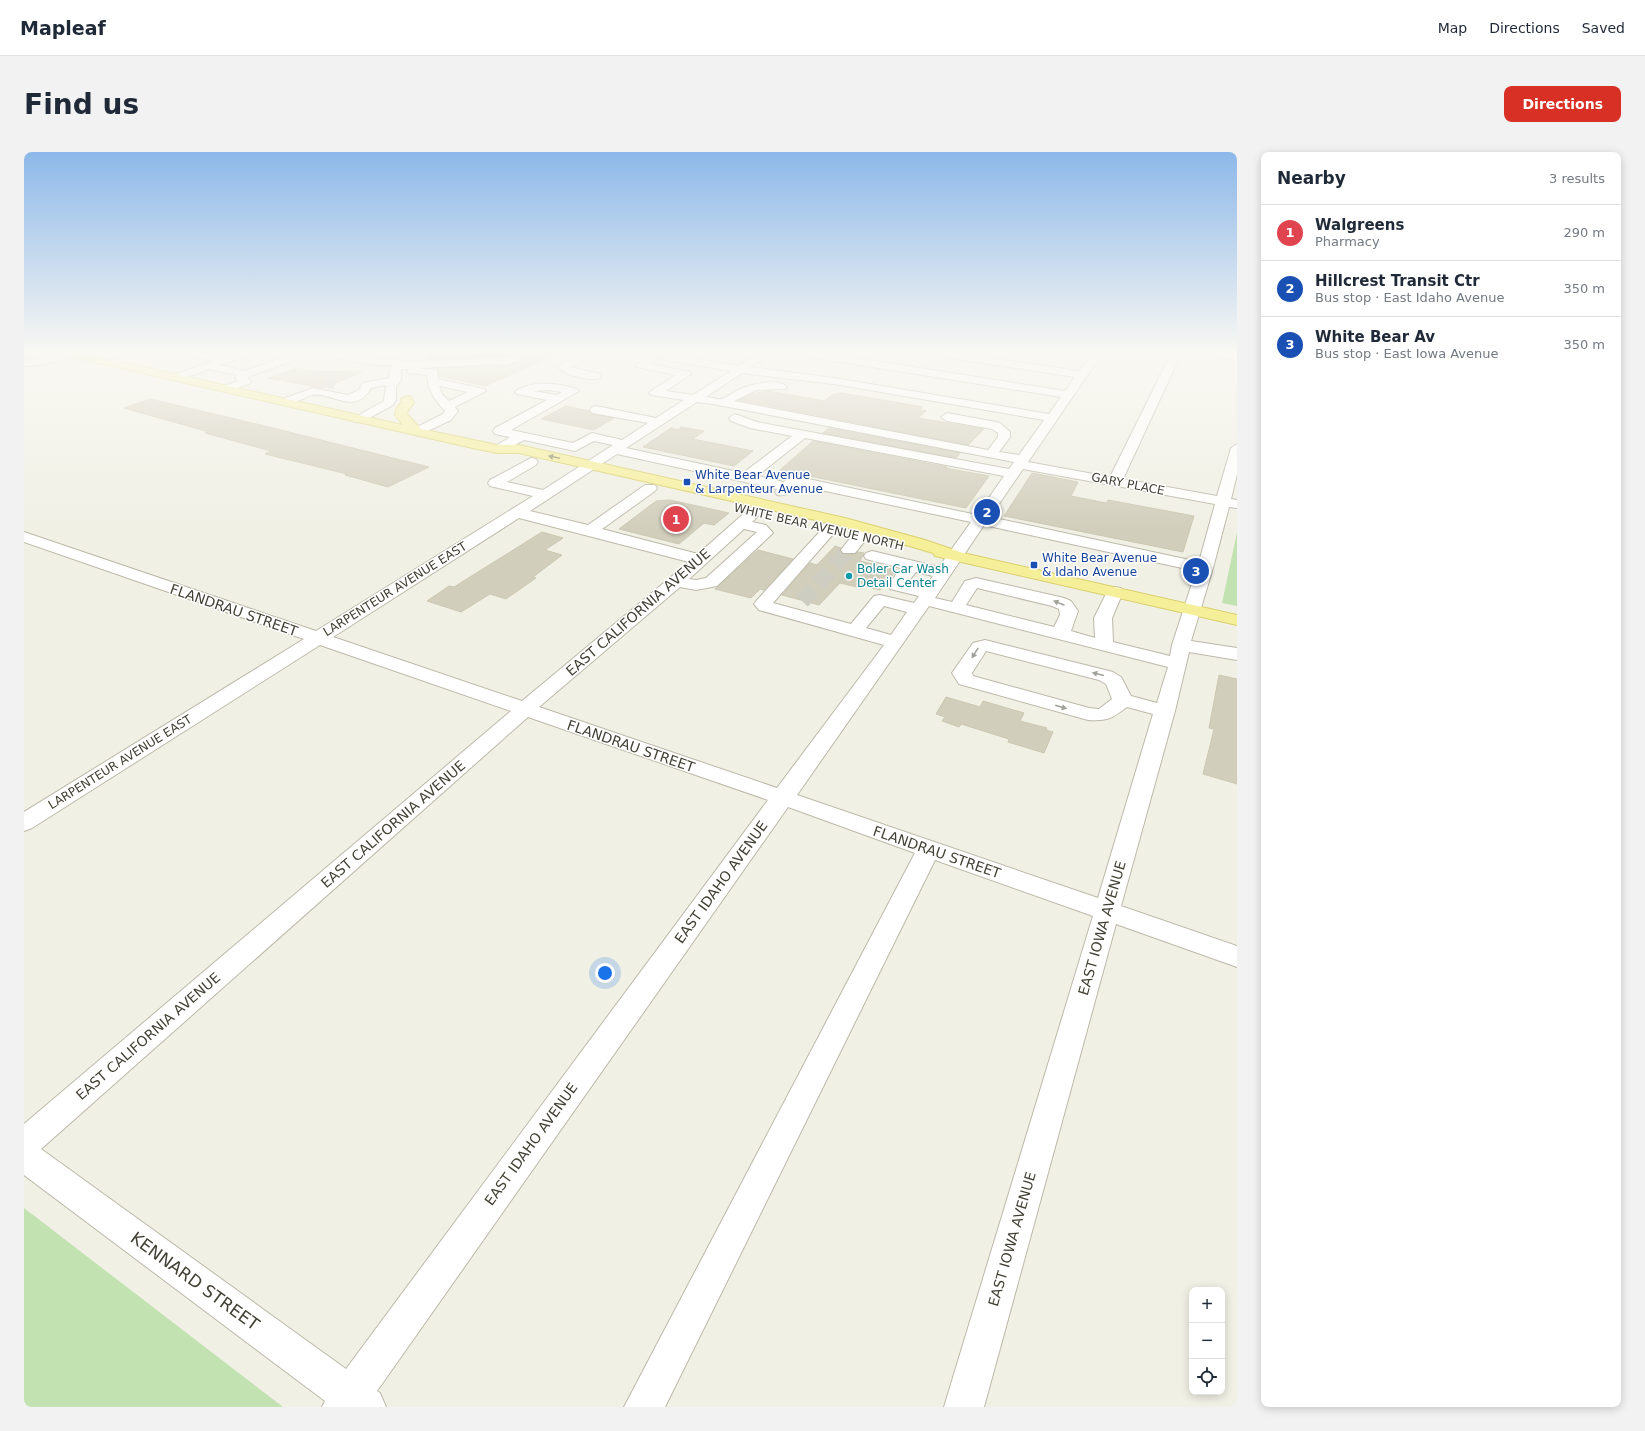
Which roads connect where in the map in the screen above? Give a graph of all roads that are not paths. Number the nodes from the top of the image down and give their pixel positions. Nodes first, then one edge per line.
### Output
1 (331, 413) edge
2 (375, 413) edge
3 (384, 413) edge
4 (401, 413) edge
5 (451, 413) edge
6 (533, 413) edge
7 (609, 413) edge
8 (671, 413) edge
9 (723, 413) edge
10 (773, 413) edge
11 (1019, 413) edge
12 (1056, 413) edge
13 (1148, 413) edge
14 (947, 417) dead end
15 (1052, 418) junction
16 (364, 420) junction
17 (517, 421) junction
18 (659, 422) junction
19 (539, 426) dead end
20 (417, 432) junction
21 (577, 434) dead end
22 (801, 435) junction
23 (522, 436) junction
24 (592, 437) junction
25 (620, 447) junction
26 (1237, 448) edge
27 (497, 450) junction
28 (990, 454) junction
29 (531, 462) junction
30 (1018, 466) junction
31 (586, 469) junction
32 (746, 478) junction
33 (1095, 478) junction
34 (1115, 482) junction
35 (650, 488) junction
36 (545, 495) junction
37 (1143, 501) dead end
38 (1220, 509) edge
39 (517, 512) junction
40 (745, 519) junction
41 (980, 521) junction
42 (830, 529) junction
43 (591, 530) junction
44 (861, 536) junction
45 (24, 537) edge
46 (849, 550) tunnel mouth
47 (872, 556) dead end
48 (701, 560) junction
49 (912, 566) junction
50 (1205, 568) junction
51 (676, 581) junction
52 (934, 586) junction
53 (1115, 592) junction
54 (956, 608) junction
55 (1192, 609) junction
56 (1237, 620) edge
57 (855, 631) junction
58 (1060, 635) junction
59 (316, 638) junction
60 (894, 642) junction
61 (1104, 646) junction
62 (1237, 654) edge
63 (1180, 655) junction
64 (1123, 700) junction
65 (525, 709) junction
66 (1165, 710) junction
67 (782, 798) junction
68 (24, 823) edge
69 (929, 850) junction
70 (1107, 911) junction
71 (1237, 957) edge
72 (24, 1144) edge
73 (24, 1156) edge
74 (353, 1403) edge
75 (644, 1407) edge
76 (964, 1407) edge

1 - 16 main road, WHITE BEAR AVENUE NORTH
2 - 16 street
3 - 16 street
4 - 20 main road
5 - 20 street
6 - 17 street
7 - 18 street
8 - 18 street, LARPENTEUR AVENUE EAST
9 - 22 street
10 - 28 street, GARY PLACE
11 - 15 street
12 - 15 street, EAST IDAHO AVENUE
13 - 34 street
14 - 28 street
15 - 30 street, EAST IDAHO AVENUE
16 - 20 main road, WHITE BEAR AVENUE NORTH
17 - 19 street
17 - 23 street
18 - 25 street, LARPENTEUR AVENUE EAST
20 - 27 main road, WHITE BEAR AVENUE NORTH
21 - 24 street
22 - 30 street
22 - 32 street
23 - 24 street
23 - 27 street
24 - 25 street
25 - 31 street, LARPENTEUR AVENUE EAST
25 - 32 street
26 - 38 street, EAST IOWA AVENUE
27 - 29 main road, WHITE BEAR AVENUE NORTH
31 -> 27 main road, WHITE BEAR AVENUE NORTH
28 - 30 street, GARY PLACE
29 - 31 main road, WHITE BEAR AVENUE NORTH
29 - 36 street
30 - 33 street, GARY PLACE
30 - 41 street, EAST IDAHO AVENUE
31 - 35 main road, WHITE BEAR AVENUE NORTH
31 - 36 street, LARPENTEUR AVENUE EAST
31 - 40 main road, WHITE BEAR AVENUE NORTH
32 - 41 street
33 - 34 street, GARY PLACE
33 - 37 street
34 - 38 street, GARY PLACE
35 - 40 main road, WHITE BEAR AVENUE NORTH
35 - 43 street
36 - 39 street, LARPENTEUR AVENUE EAST
38 - 50 street, EAST IOWA AVENUE
39 - 43 street
39 - 59 street, LARPENTEUR AVENUE EAST
40 - 42 main road, WHITE BEAR AVENUE NORTH
40 - 48 street, EAST CALIFORNIA AVENUE
40 - 51 street
40 - 52 main road, WHITE BEAR AVENUE NORTH
41 - 50 street
41 - 52 street, EAST IDAHO AVENUE
42 - 44 main road, WHITE BEAR AVENUE NORTH
42 - 57 street
43 - 48 street
44 - 46 street
44 - 52 main road, WHITE BEAR AVENUE NORTH
45 - 59 street, FLANDRAU STREET
47 - 49 street
48 - 51 street, EAST CALIFORNIA AVENUE
49 - 52 street
49 - 52 street
50 - 55 street, EAST IOWA AVENUE
51 - 65 street, EAST CALIFORNIA AVENUE
52 - 53 main road, WHITE BEAR AVENUE NORTH
52 - 54 street
52 - 57 street
52 - 60 street, EAST IDAHO AVENUE
53 - 55 main road, WHITE BEAR AVENUE NORTH
53 - 61 street
54 - 58 street
58 -> 54 street
55 - 56 main road, WHITE BEAR AVENUE NORTH
55 - 63 street, EAST IOWA AVENUE
57 - 60 street
58 - 61 street
59 - 65 street, FLANDRAU STREET
59 - 68 street, LARPENTEUR AVENUE EAST
60 - 67 street, EAST IDAHO AVENUE
61 - 63 street
62 - 63 street
63 - 66 street, EAST IOWA AVENUE
64 -> 64 street
64 - 66 street
65 - 67 street, FLANDRAU STREET
65 - 72 street, EAST CALIFORNIA AVENUE
66 - 70 street, EAST IOWA AVENUE
67 - 69 street, FLANDRAU STREET
67 - 74 street, EAST IDAHO AVENUE
69 - 70 street, FLANDRAU STREET
69 - 75 street
70 - 71 street, FLANDRAU STREET
70 - 76 street, EAST IOWA AVENUE
73 - 74 street, KENNARD STREET

